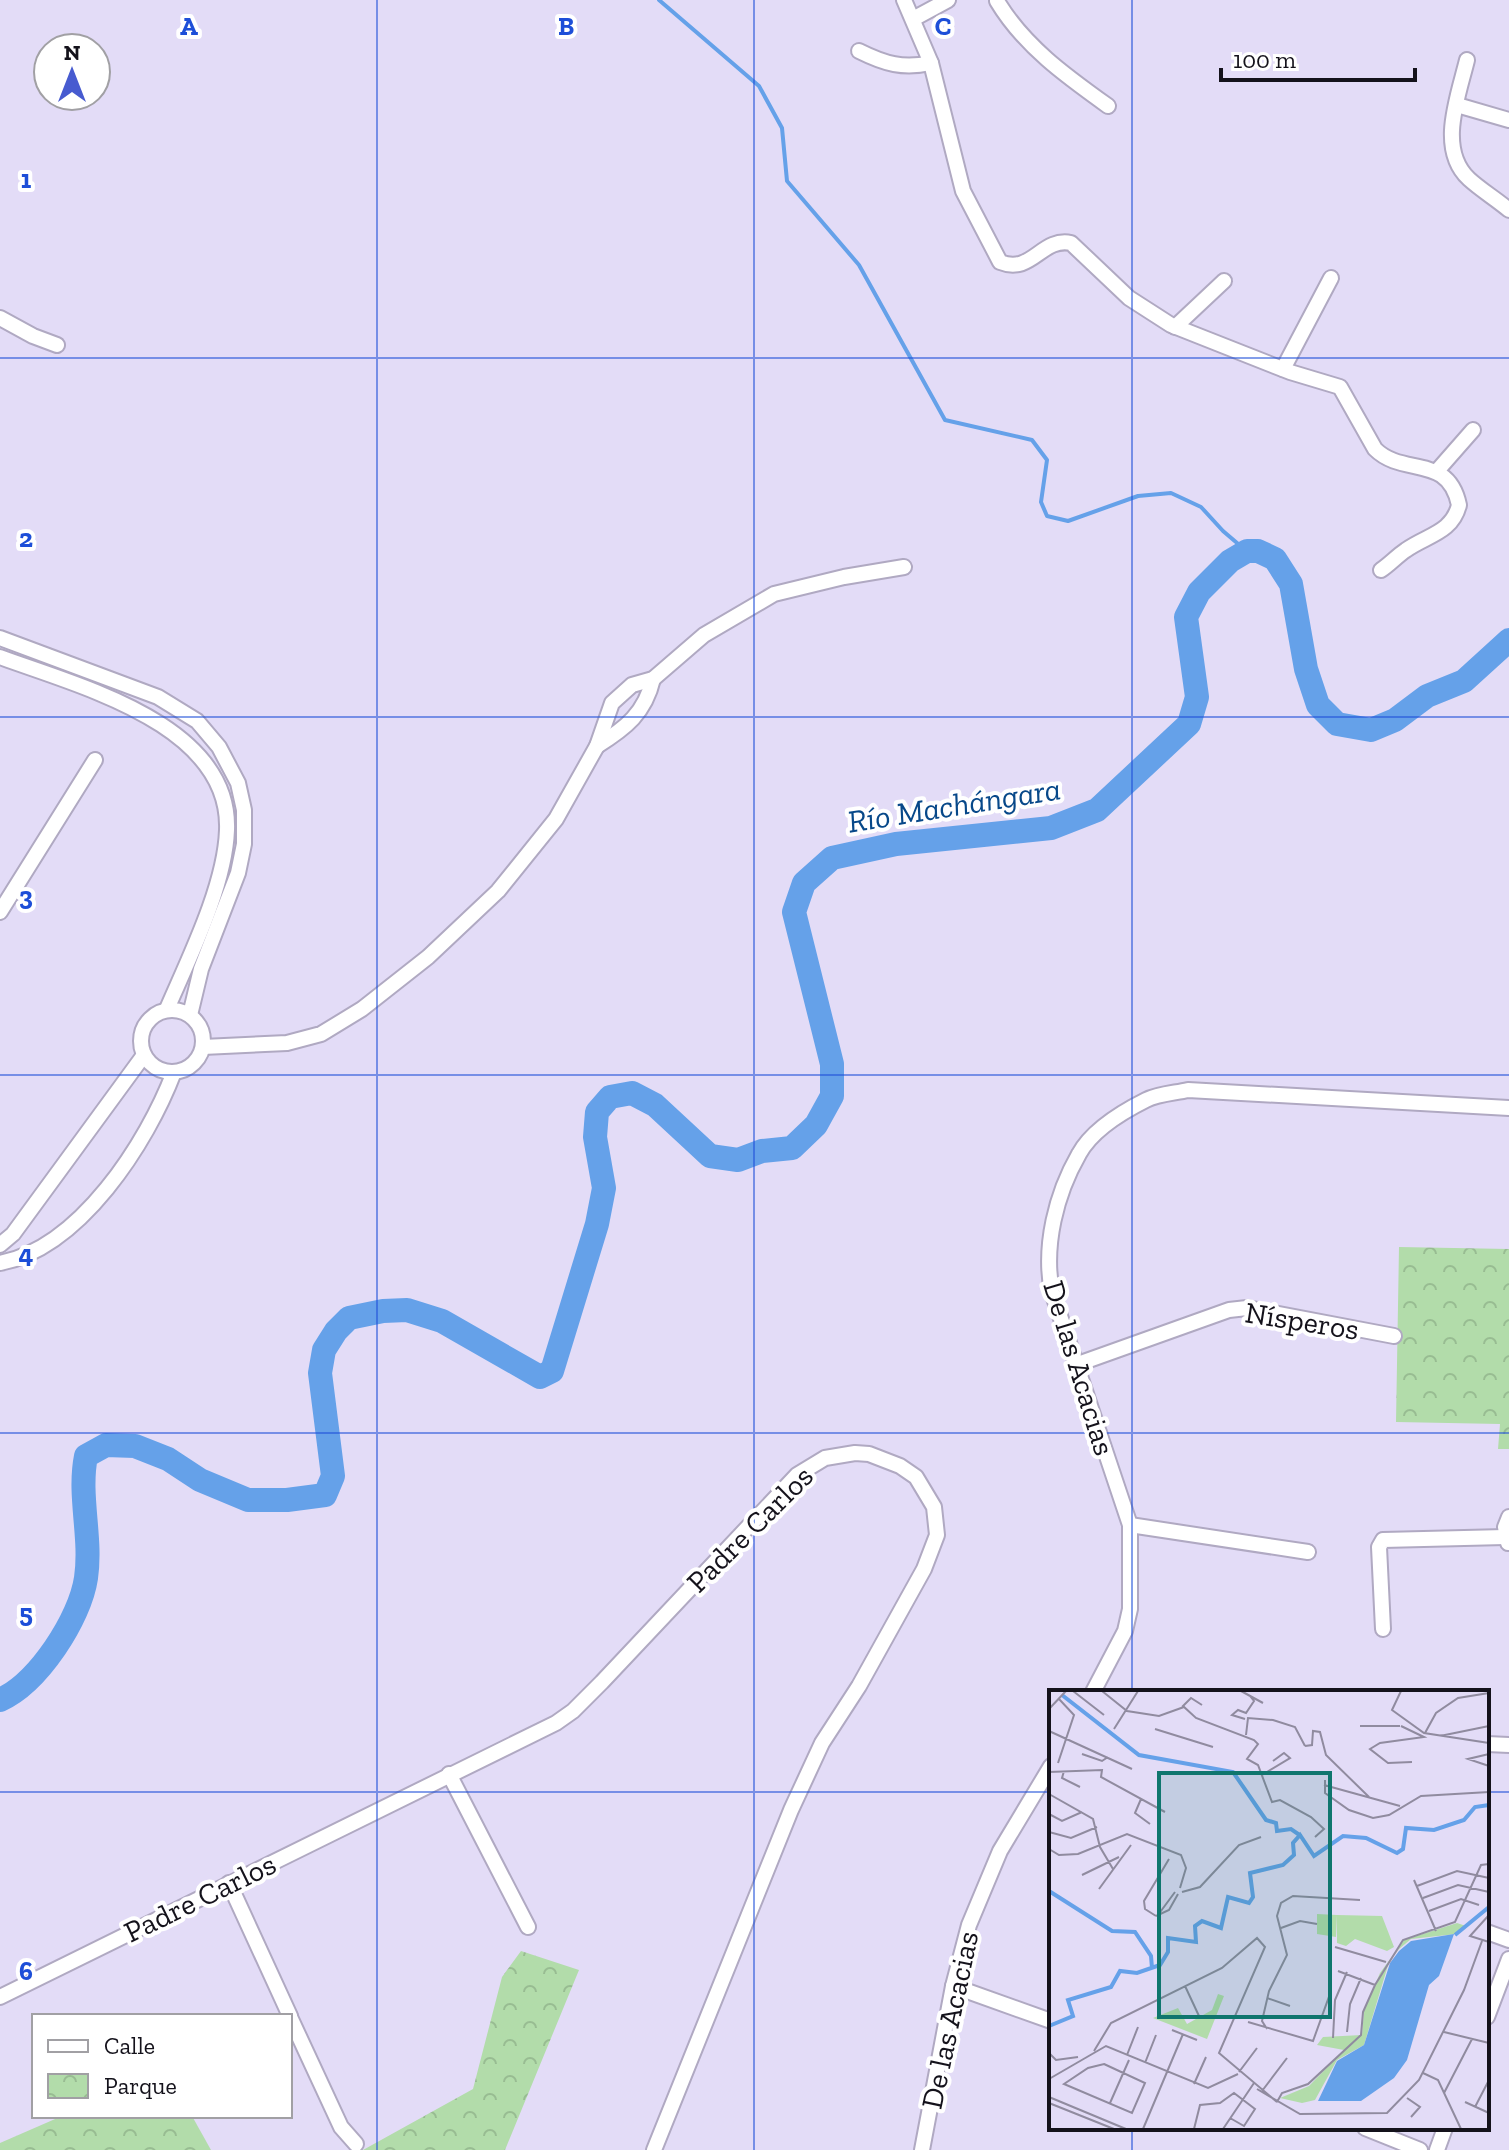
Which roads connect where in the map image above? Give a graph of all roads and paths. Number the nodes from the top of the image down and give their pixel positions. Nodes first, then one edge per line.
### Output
1 (904, 0) edge
2 (948, 0) edge
3 (997, 0) edge
4 (913, 19) junction
5 (859, 51) dead end
6 (1467, 60) dead end
7 (931, 63) junction
8 (1457, 105) junction
9 (1108, 106) dead end
10 (1509, 120) edge
11 (1509, 210) edge
12 (1331, 278) dead end
13 (1224, 281) dead end
14 (0, 318) edge
15 (1175, 327) junction
16 (57, 345) dead end
17 (1283, 369) junction
18 (1473, 430) dead end
19 (1437, 471) junction
20 (904, 567) dead end
21 (1381, 570) dead end
22 (0, 638) edge
23 (0, 657) edge
24 (653, 679) junction
25 (597, 746) junction
26 (95, 760) dead end
27 (0, 912) edge
28 (167, 1009) junction
29 (190, 1015) junction
30 (203, 1047) junction
31 (144, 1055) junction
32 (174, 1072) junction
33 (1509, 1108) edge
34 (0, 1245) edge
35 (0, 1263) edge
36 (1394, 1336) dead end
37 (1075, 1365) junction
38 (1509, 1517) edge
39 (1130, 1525) junction
40 (1507, 1541) edge
41 (1308, 1552) dead end
42 (1383, 1629) dead end
43 (1094, 1690) edge
44 (1489, 1744) edge
45 (1509, 1745) edge
46 (1049, 1773) edge
47 (449, 1774) junction
48 (229, 1883) junction
49 (528, 1927) dead end
50 (1489, 1933) edge
51 (1509, 1940) edge
52 (1509, 1959) edge
53 (953, 1986) junction
54 (0, 1997) edge
55 (1489, 2012) edge
56 (289, 2014) edge
57 (292, 2020) edge
58 (1049, 2020) edge
59 (1370, 2130) edge
60 (1444, 2130) edge
61 (356, 2144) dead end
62 (654, 2150) edge
63 (922, 2150) edge
64 (1420, 2150) edge
65 (1437, 2150) edge

1 - 4 street
2 - 4 street
3 - 9 street
4 - 7 street
5 - 7 street
6 - 8 street
7 - 15 street
8 - 10 street
8 - 11 street
12 - 17 street
13 - 15 street
14 - 16 street
15 - 17 street
17 - 19 street
18 - 19 street
19 - 21 street
20 - 24 street
22 - 29 street
23 - 28 street
24 - 25 street
24 - 25 street
25 - 30 street
26 - 27 street
28 - 29 street
28 - 31 street
29 - 30 street
30 - 32 street
31 - 32 street
31 - 34 street
32 - 35 street
33 - 37 street, De las Acacias
36 - 37 street, Nísperos
37 - 39 street, De las Acacias
38 - 40 street
39 - 41 street
39 - 43 street, De las Acacias
40 - 42 street
44 - 45 street
46 - 53 street, De las Acacias
47 - 48 street, Padre Carlos
47 - 49 street
47 - 62 street, Padre Carlos
48 - 54 street, Padre Carlos
48 - 56 street
50 - 51 street
52 - 55 street
53 - 58 street
53 - 63 street, De las Acacias
57 - 61 street
59 - 64 street
60 - 65 street

